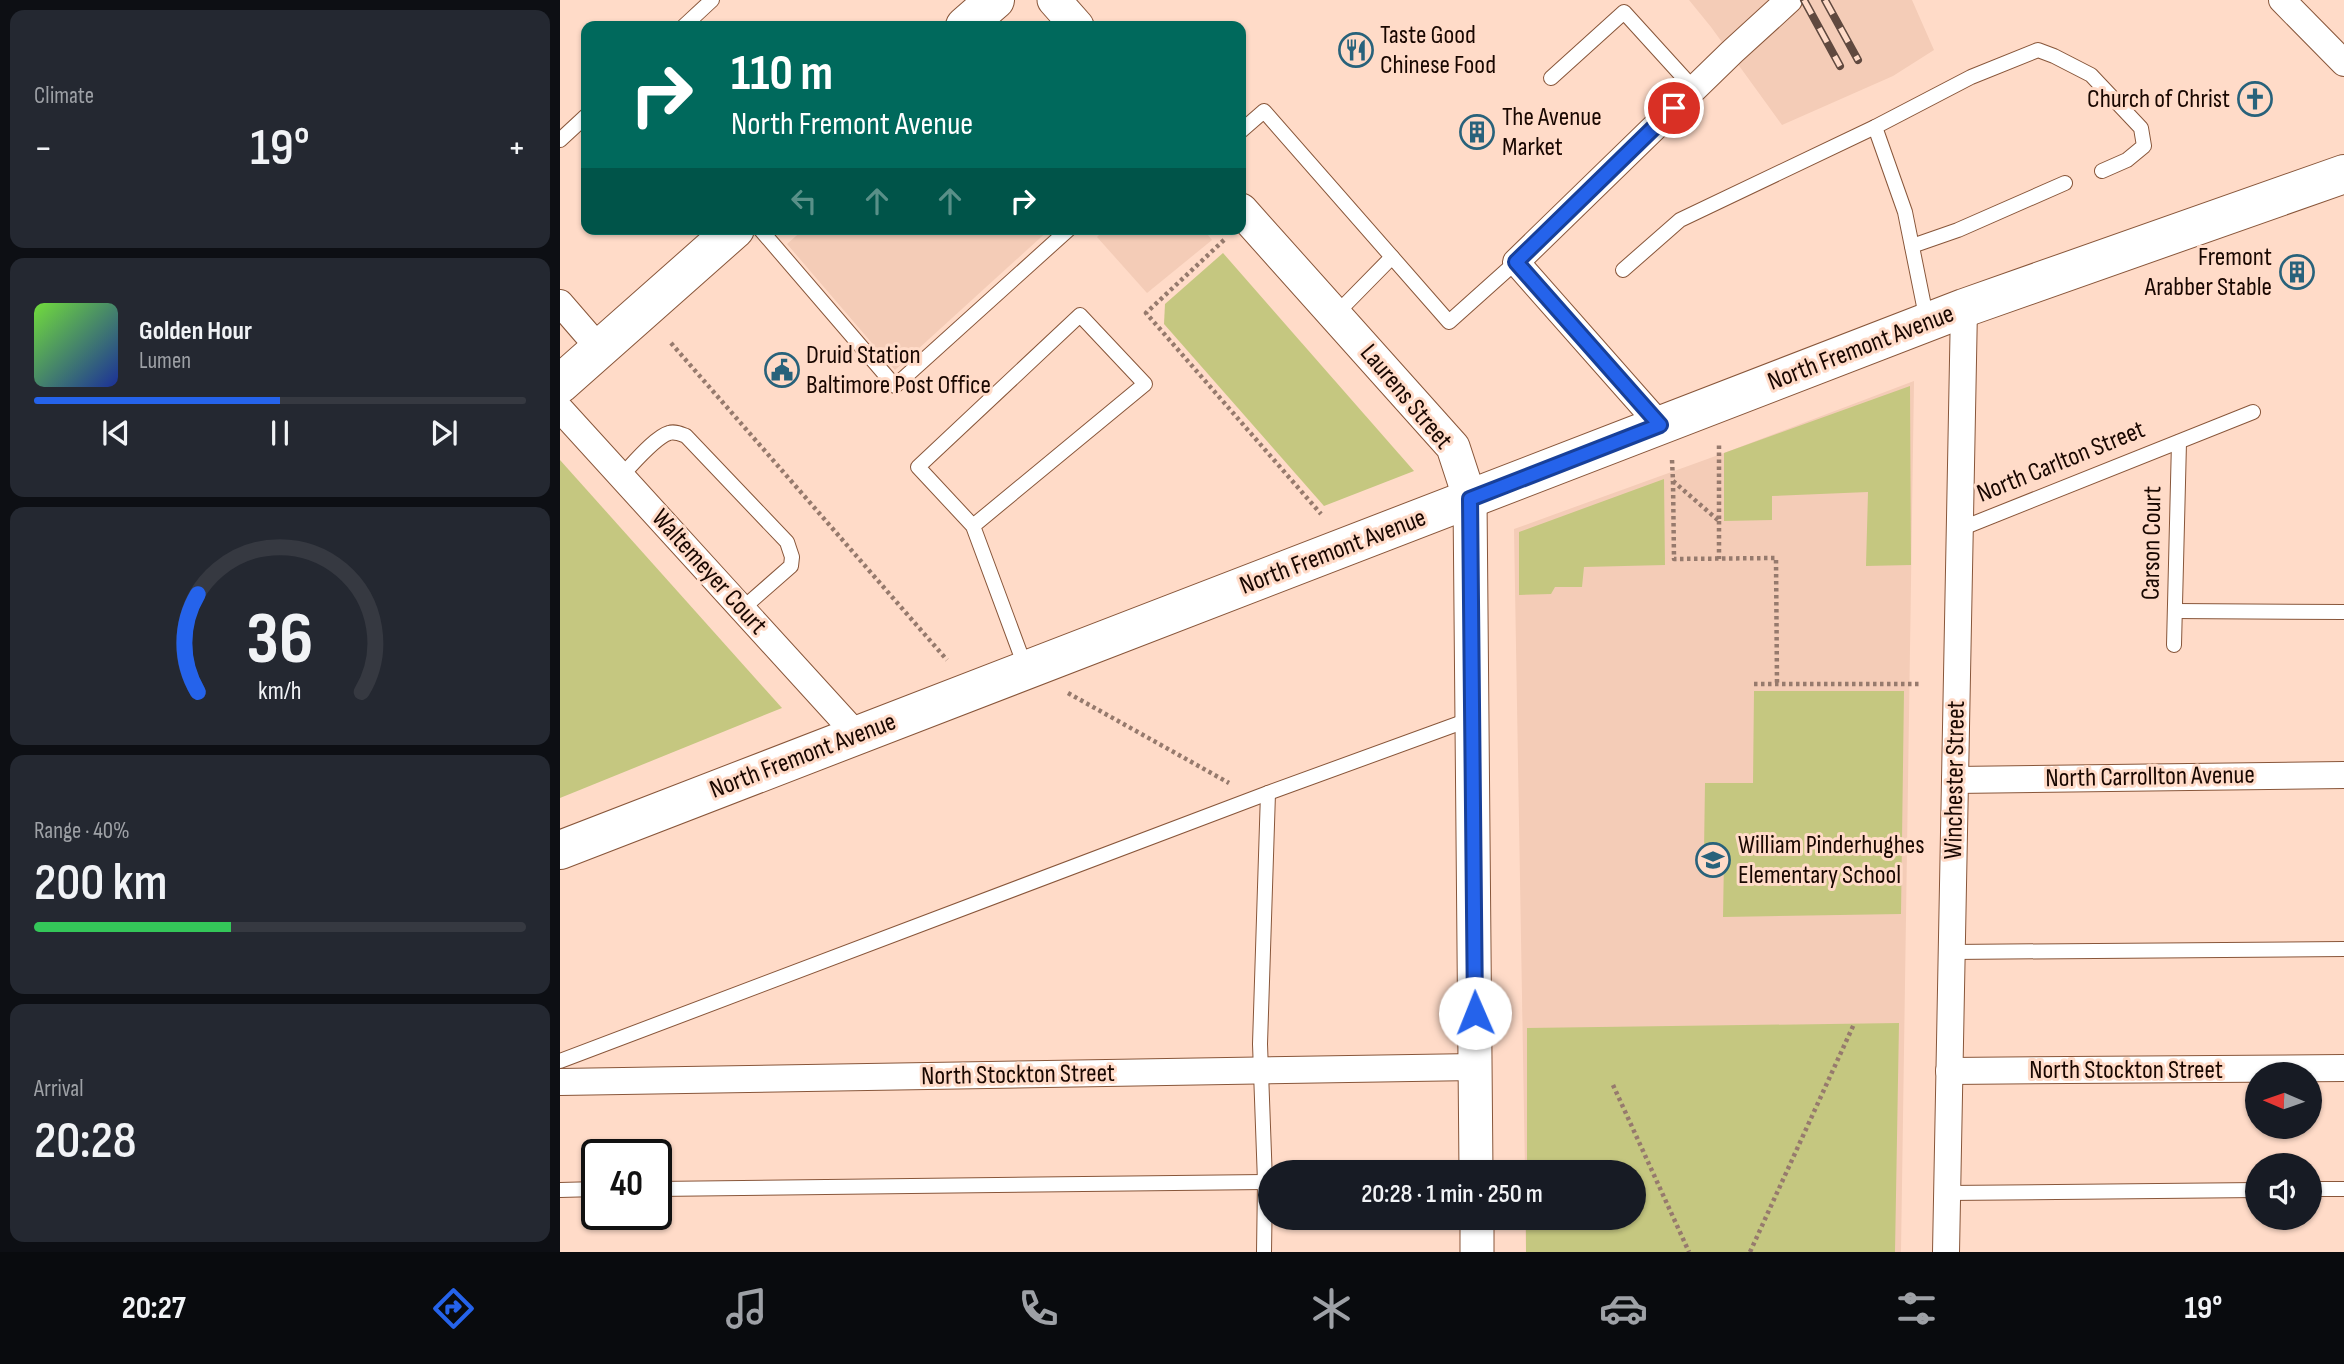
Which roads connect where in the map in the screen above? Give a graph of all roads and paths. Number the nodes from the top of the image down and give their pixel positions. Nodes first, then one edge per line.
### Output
1 (712, 0) edge
2 (995, 0) edge
3 (1054, 0) edge
4 (1613, 0) edge
5 (1789, 0) edge
6 (2282, 0) edge
7 (1624, 12) junction
8 (689, 21) edge
9 (971, 21) edge
10 (1073, 21) edge
11 (2344, 63) edge
12 (1551, 78) dead end
13 (1694, 89) junction
14 (581, 121) edge
15 (1246, 127) edge
16 (1875, 127) junction
17 (560, 140) edge
18 (2102, 171) dead end
19 (2344, 174) edge
20 (2065, 183) dead end
21 (1246, 234) edge
22 (728, 235) edge
23 (765, 235) edge
24 (1062, 235) edge
25 (1222, 235) edge
26 (1912, 246) junction
27 (1392, 257) junction
28 (1516, 262) junction
29 (1623, 270) dead end
30 (560, 303) edge
31 (1964, 308) junction
32 (1335, 315) junction
33 (1927, 322) junction
34 (671, 343) dead end
35 (599, 348) junction
36 (560, 384) edge
37 (560, 409) edge
38 (2253, 412) dead end
39 (1660, 425) junction
40 (1719, 442) dead end
41 (2179, 442) junction
42 (1672, 460) dead end
43 (621, 476) junction
44 (1673, 481) junction
45 (1470, 499) junction
46 (1321, 514) dead end
47 (1719, 520) junction
48 (973, 526) junction
49 (1960, 528) junction
50 (1719, 559) junction
51 (742, 609) junction
52 (2175, 611) junction
53 (2344, 612) edge
54 (2174, 645) dead end
55 (947, 660) dead end
56 (1026, 670) junction
57 (1777, 683) junction
58 (1754, 684) dead end
59 (1919, 684) dead end
60 (1068, 692) dead end
61 (1473, 719) junction
62 (857, 735) junction
63 (2344, 775) edge
64 (1955, 779) junction
65 (1262, 795) junction
66 (560, 850) edge
67 (2344, 949) edge
68 (1952, 952) junction
69 (1854, 1024) dead end
70 (561, 1063) edge
71 (1475, 1067) junction
72 (2344, 1068) edge
73 (1261, 1071) junction
74 (1950, 1071) junction
75 (1613, 1085) dead end
76 (1264, 1160) edge
77 (1476, 1160) edge
78 (1258, 1182) edge
79 (581, 1189) edge
80 (672, 1189) edge
81 (2245, 1189) edge
82 (2322, 1189) edge
83 (2344, 1189) edge
84 (560, 1190) edge
85 (1947, 1193) junction
86 (1264, 1230) edge
87 (1477, 1230) edge
88 (1264, 1252) edge
89 (1477, 1252) edge
90 (1689, 1252) edge
91 (1750, 1252) edge
92 (1946, 1252) edge

1 - 8 lane
2 - 9 main road
3 - 10 street
4 - 7 lane
5 - 13 street
6 - 11 street
7 - 12 lane
7 - 13 lane
13 - 28 street
14 - 17 lane
15 - 27 lane
16 - 18 lane
16 - 26 lane
16 - 29 lane
19 - 31 main road, North Fremont Avenue
20 - 26 lane
21 - 32 street, Laurens Street
22 - 35 main road
23 - 24 lane
25 - 46 path
26 - 33 lane
27 - 28 lane
27 - 32 lane
28 - 39 street
30 - 35 street
31 - 33 main road, North Fremont Avenue
31 - 49 street, Winchester Street
32 - 45 street, Laurens Street
33 - 39 main road, North Fremont Avenue
34 - 55 path
35 - 36 main road
37 - 43 street, Waltemeyer Court
38 - 41 lane, North Carlton Street
39 - 45 main road, North Fremont Avenue
40 - 47 path
41 - 49 lane, North Carlton Street
41 - 52 lane, Carson Court
42 - 44 path
43 - 51 street, Waltemeyer Court
43 - 51 lane
44 - 47 path
44 - 50 path
45 - 56 main road, North Fremont Avenue
45 - 61 street, Laurens Street
47 - 50 path
48 - 48 lane
48 - 56 lane
49 - 64 street, Winchester Street
50 - 57 path
51 - 62 street, Waltemeyer Court
52 - 53 lane
52 - 54 lane, Carson Court
56 - 62 main road, North Fremont Avenue
57 - 58 path
57 - 59 path
60 - 65 path
61 - 65 lane
61 - 71 street, Laurens Street
62 - 66 main road, North Fremont Avenue
63 - 64 street, North Carrollton Avenue
64 - 68 street, Winchester Street
65 - 70 lane
65 - 73 lane
67 - 68 lane
68 - 74 street, Winchester Street
69 - 91 path
70 - 73 street, North Stockton Street
71 - 73 street, North Stockton Street
71 - 77 street, Laurens Street
72 - 74 street, North Stockton Street
73 - 76 lane
74 - 85 street, Winchester Street
75 - 90 path
78 - 80 lane
79 - 84 lane
81 - 85 lane
82 - 83 lane
85 - 92 street, Winchester Street
86 - 88 lane
87 - 89 street

